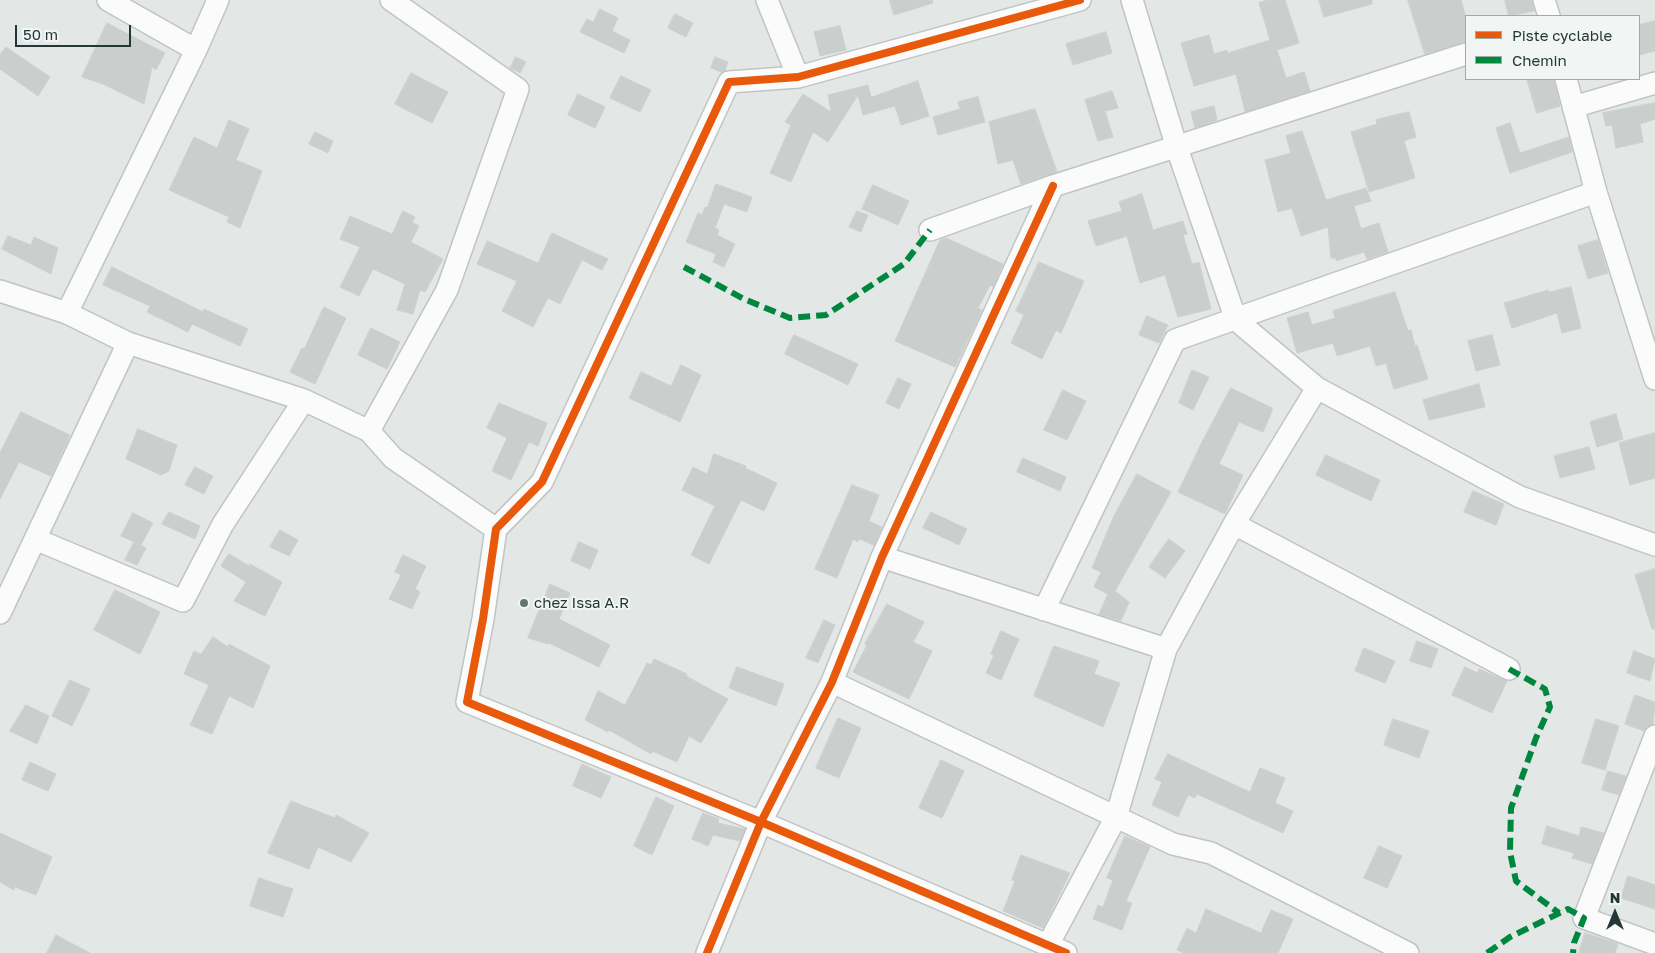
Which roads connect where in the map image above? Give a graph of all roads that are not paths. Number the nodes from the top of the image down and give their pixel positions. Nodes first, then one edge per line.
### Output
1 (108, 0) edge
2 (218, 0) edge
3 (391, 0) edge
4 (767, 0) edge
5 (1080, 0) edge
6 (1132, 0) edge
7 (1544, 0) edge
8 (1549, 15) edge
9 (196, 50) junction
10 (1465, 54) edge
11 (798, 77) junction
12 (1566, 80) edge
13 (1655, 82) edge
14 (1574, 107) junction
15 (1177, 148) junction
16 (1053, 186) junction
17 (1596, 192) junction
18 (930, 230) dead end
19 (0, 291) edge
20 (67, 313) junction
21 (1236, 320) junction
22 (128, 343) junction
23 (1655, 379) edge
24 (1317, 388) junction
25 (304, 400) junction
26 (369, 431) junction
27 (1234, 524) junction
28 (496, 529) junction
29 (35, 539) junction
30 (1655, 544) edge
31 (882, 557) junction
32 (1044, 610) junction
33 (0, 613) edge
34 (1166, 649) junction
35 (1509, 669) dead end
36 (832, 682) junction
37 (1655, 736) edge
38 (1116, 817) junction
39 (761, 822) junction
40 (1655, 944) edge
41 (1057, 949) edge
42 (707, 953) edge
43 (1408, 953) edge

1 - 9 street
2 - 9 street
3 - 26 street
4 - 11 street
5 - 11 street
6 - 15 street
7 - 8 street
9 - 20 street
10 - 15 street
11 - 28 street
12 - 14 street
13 - 14 street
14 - 17 street
15 - 16 street
15 - 21 street
16 - 18 street
16 - 31 street
17 - 21 street
17 - 23 street
19 - 20 street
20 - 22 street
21 - 24 street
21 - 32 street
22 - 25 street
22 - 29 street
24 - 27 street
24 - 30 street
25 - 26 street
25 - 29 street
26 - 28 street
27 - 34 street
27 - 35 street
28 - 39 street
29 - 33 street
31 - 32 street
31 - 36 street
32 - 34 street
34 - 38 street
36 - 38 street
36 - 39 street
37 - 40 street
38 - 41 street
38 - 43 street
39 - 41 street
39 - 42 street

